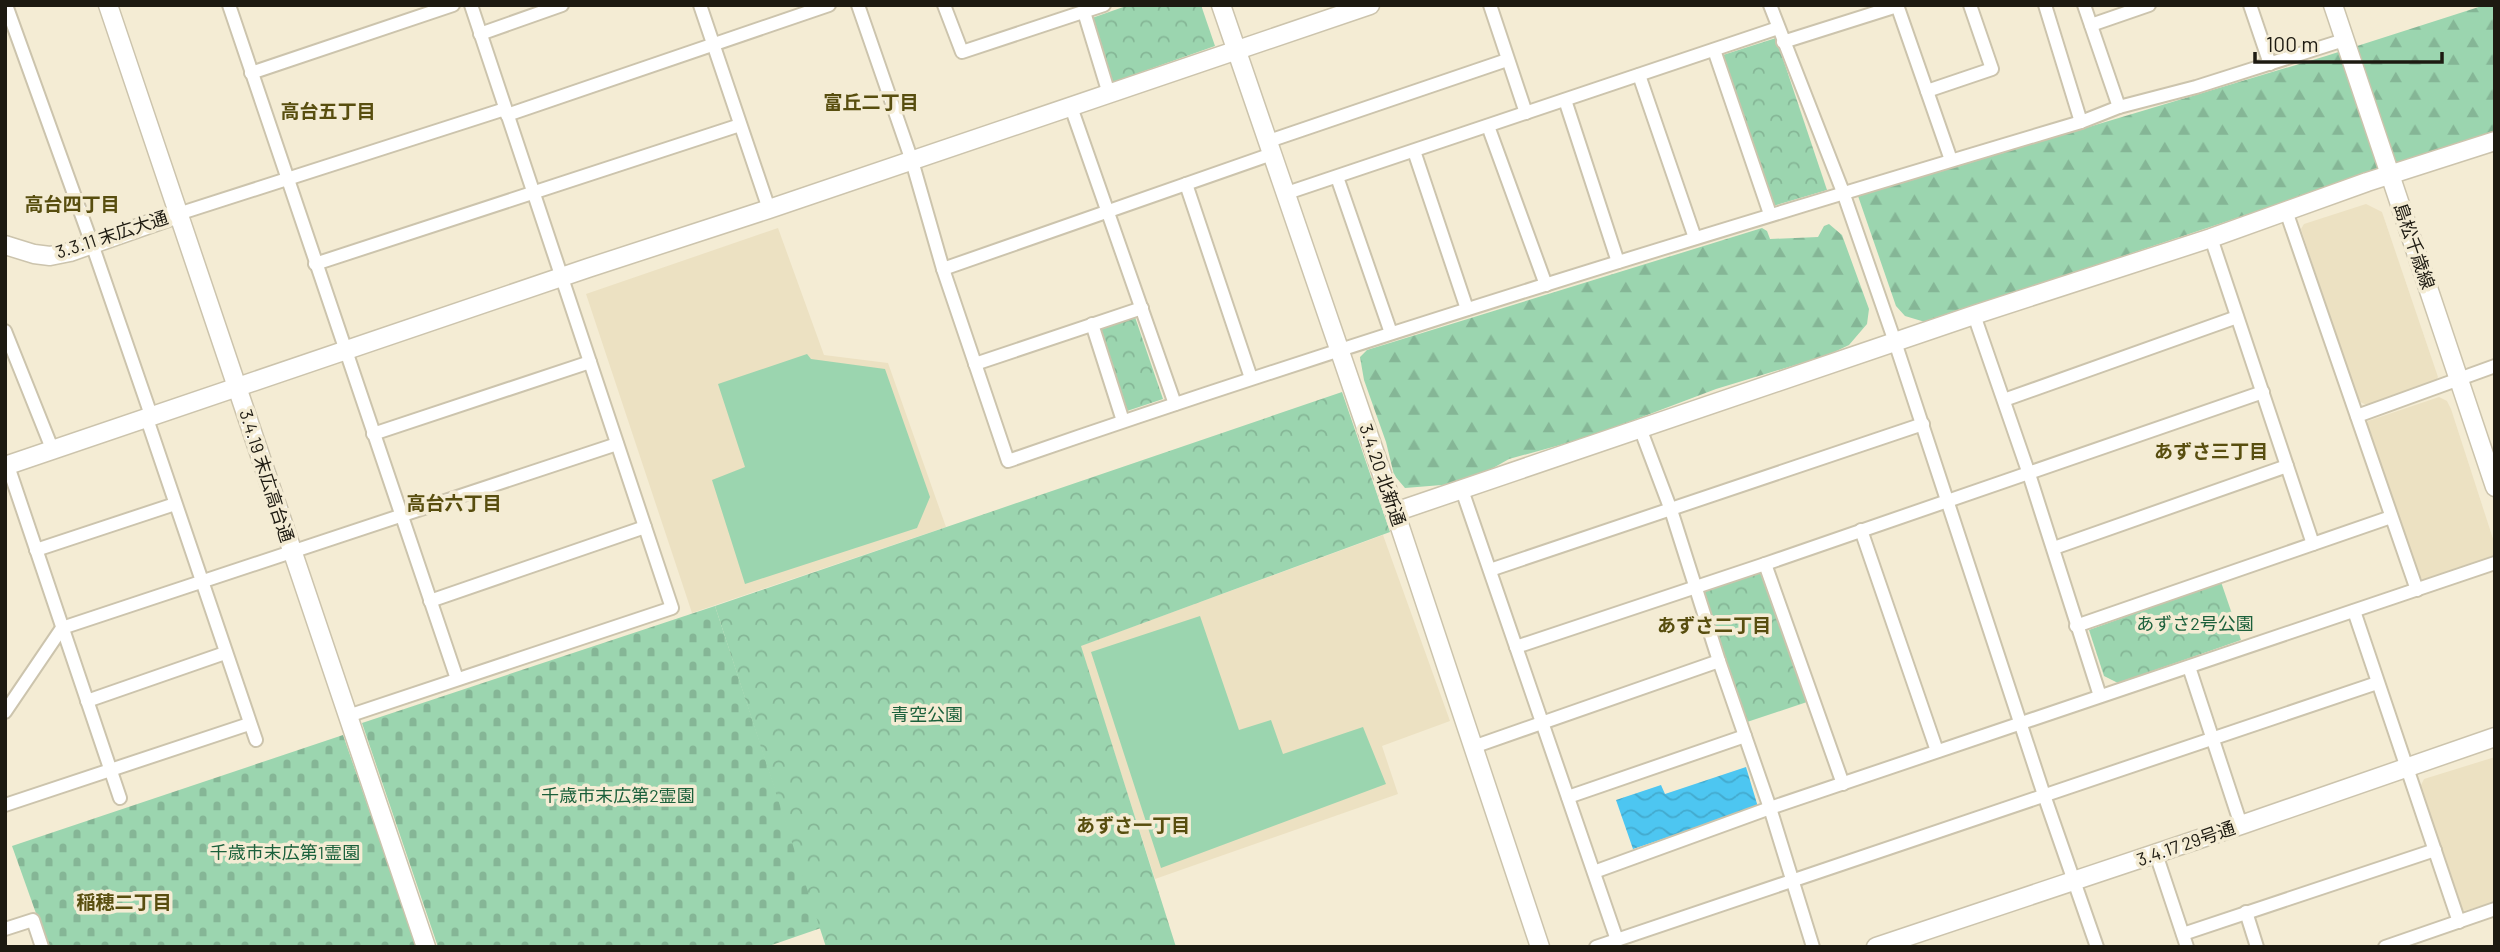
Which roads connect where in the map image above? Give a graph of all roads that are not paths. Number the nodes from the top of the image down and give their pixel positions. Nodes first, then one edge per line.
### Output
1 (6, 5) edge
2 (108, 5) edge
3 (229, 5) edge
4 (453, 5) edge
5 (471, 5) edge
6 (562, 5) edge
7 (700, 5) edge
8 (829, 5) edge
9 (858, 5) edge
10 (944, 5) edge
11 (1104, 5) edge
12 (1222, 5) edge
13 (1370, 5) edge
14 (1490, 5) edge
15 (1770, 5) edge
16 (1970, 5) edge
17 (2045, 5) edge
18 (2084, 5) edge
19 (2149, 5) edge
20 (2250, 5) edge
21 (2333, 5) edge
22 (1897, 6) edge
23 (1084, 12) junction
24 (2091, 25) junction
25 (1778, 28) junction
26 (480, 34) junction
27 (2344, 40) junction
28 (1783, 42) junction
29 (713, 44) junction
30 (1236, 50) junction
31 (1714, 50) junction
32 (1507, 60) junction
33 (2270, 64) junction
34 (251, 73) junction
35 (1639, 75) junction
36 (1927, 91) junction
37 (1109, 94) junction
38 (1565, 100) junction
39 (1071, 107) junction
40 (2119, 107) junction
41 (506, 112) junction
42 (1526, 113) junction
43 (2081, 121) junction
44 (740, 125) junction
45 (1488, 126) junction
46 (2494, 145) edge
47 (1271, 147) junction
48 (1414, 151) junction
49 (1951, 160) junction
50 (912, 161) junction
51 (2390, 175) junction
52 (1337, 177) junction
53 (287, 180) junction
54 (1186, 184) junction
55 (533, 192) junction
56 (1843, 192) junction
57 (1287, 193) junction
58 (769, 209) junction
59 (1108, 211) junction
60 (2286, 211) junction
61 (178, 214) junction
62 (1770, 214) junction
63 (1695, 238) junction
64 (2211, 238) junction
65 (92, 244) junction
66 (5, 246) edge
67 (1618, 262) junction
68 (315, 264) junction
69 (943, 269) junction
70 (562, 277) junction
71 (1546, 285) junction
72 (1142, 309) junction
73 (1467, 309) junction
74 (1974, 315) junction
75 (2236, 317) junction
76 (1092, 324) junction
77 (5, 331) edge
78 (1391, 333) junction
79 (1895, 342) junction
80 (344, 351) junction
81 (1340, 351) junction
82 (11, 360) edge
83 (590, 362) junction
84 (975, 364) junction
85 (2495, 366) edge
86 (1251, 378) junction
87 (2459, 379) junction
88 (237, 388) junction
89 (2263, 392) junction
90 (2004, 400) junction
91 (1175, 404) junction
92 (2357, 416) junction
93 (149, 418) junction
94 (1123, 421) junction
95 (1923, 424) junction
96 (1640, 428) junction
97 (373, 434) junction
98 (617, 444) junction
99 (53, 451) junction
100 (6, 466) edge
101 (2287, 466) junction
102 (2029, 474) junction
103 (2495, 487) edge
104 (1462, 490) junction
105 (1949, 500) junction
106 (175, 503) junction
107 (1671, 510) junction
108 (1395, 512) junction
109 (401, 516) junction
110 (2391, 517) junction
111 (645, 527) junction
112 (1861, 530) junction
113 (2313, 544) junction
114 (2054, 548) junction
115 (36, 550) junction
116 (291, 552) junction
117 (2495, 562) edge
118 (1765, 564) junction
119 (1490, 570) junction
120 (201, 581) junction
121 (1695, 587) junction
122 (2417, 590) junction
123 (430, 601) junction
124 (2354, 611) junction
125 (2076, 626) junction
126 (62, 628) junction
127 (1516, 647) junction
128 (225, 653) junction
129 (1719, 661) junction
130 (2189, 667) junction
131 (457, 680) junction
132 (2377, 683) junction
133 (2100, 696) junction
134 (87, 701) junction
135 (5, 712) edge
136 (348, 716) junction
137 (1543, 723) junction
138 (2021, 723) junction
139 (249, 724) junction
140 (1745, 736) junction
141 (2495, 737) edge
142 (2212, 738) junction
143 (256, 740) dead end
144 (1473, 747) junction
145 (1937, 751) junction
146 (2408, 768) junction
147 (110, 770) junction
148 (1843, 784) junction
149 (2044, 795) junction
150 (1568, 797) junction
151 (120, 798) dead end
152 (5, 804) edge
153 (1770, 808) junction
154 (2241, 825) junction
155 (2435, 849) junction
156 (2156, 854) junction
157 (1594, 872) junction
158 (1790, 880) junction
159 (2074, 881) junction
160 (2495, 909) edge
161 (2246, 912) junction
162 (2459, 922) junction
163 (5, 929) edge
164 (1617, 940) junction
165 (2185, 941) edge
166 (42, 947) edge
167 (426, 947) edge
168 (1540, 947) edge
169 (1596, 947) edge
170 (1813, 947) edge
171 (1876, 947) edge
172 (2097, 947) edge
173 (2257, 947) edge
174 (2385, 947) edge

1 - 65 street
2 - 61 street, 3.4.19 末広高台通
3 - 34 street
4 - 34 street
5 - 26 street
6 - 26 street
7 - 29 street
8 - 29 street
9 - 50 street
10 - 23 street
11 - 23 street
12 - 30 street, 3.4.20 北新通
13 - 30 street
14 - 32 street
15 - 25 street
16 - 36 street
17 - 43 street
18 - 24 street
19 - 24 street
20 - 33 street
21 - 27 street, 島松千歳線
22 - 28 street
22 - 36 street
23 - 37 street
24 - 40 street
25 - 28 street
25 - 31 street
26 - 41 street
27 - 33 street
27 - 51 street, 島松千歳線
28 - 56 street
29 - 41 street
29 - 44 street
30 - 37 street
30 - 47 street, 3.4.20 北新通
31 - 35 street
31 - 62 street
32 - 42 street
32 - 47 street
33 - 40 street
34 - 53 street
35 - 38 street
35 - 63 street
36 - 49 street
37 - 39 street
38 - 42 street
38 - 67 street
39 - 50 street
39 - 59 street
40 - 43 street
41 - 53 street
41 - 55 street
42 - 45 street
43 - 49 street
44 - 55 street
44 - 58 street
45 - 48 street
45 - 71 street
46 - 51 street
47 - 54 street
47 - 57 street, 3.4.20 北新通
48 - 52 street
48 - 73 street
49 - 56 street
50 - 58 street
50 - 69 street
51 - 60 street
51 - 87 street, 島松千歳線
52 - 57 street
52 - 78 street
53 - 61 street
53 - 68 street
54 - 59 street
54 - 86 street
55 - 68 street
55 - 70 street
56 - 62 street
56 - 79 street
57 - 81 street, 3.4.20 北新通
58 - 70 street
59 - 69 street
59 - 72 street
60 - 64 street
60 - 92 street
61 - 65 street, 3.3.11 末広大通
61 - 88 street, 3.4.19 末広高台通
62 - 63 street
63 - 67 street
64 - 74 street
64 - 75 street
65 - 66 street, 3.3.11 末広大通
65 - 93 street
67 - 71 street
68 - 80 street
69 - 84 street
70 - 80 street
70 - 83 street
71 - 73 street
72 - 76 street
72 - 91 street
73 - 78 street
74 - 79 street
74 - 90 street
75 - 89 street
75 - 90 street
76 - 84 street
76 - 94 street
77 - 82 street
78 - 81 street
79 - 95 street
79 - 96 street
80 - 88 street
80 - 97 street
81 - 86 street
81 - 108 street, 3.4.20 北新通
82 - 99 street
83 - 97 street
83 - 98 street
84 - 94 street
85 - 87 street
86 - 91 street
87 - 92 street
87 - 103 street, 島松千歳線
88 - 93 street
88 - 116 street, 3.4.19 末広高台通
89 - 101 street
89 - 102 street
90 - 102 street
91 - 94 street
92 - 110 street
93 - 99 street
93 - 106 street
95 - 105 street
95 - 107 street
96 - 104 street
96 - 107 street
97 - 109 street
98 - 109 street
98 - 111 street
99 - 100 street
100 - 115 street
101 - 113 street
101 - 114 street
102 - 105 street
102 - 114 street
104 - 108 street
104 - 119 street
105 - 112 street
105 - 138 street
106 - 115 street
106 - 120 street
107 - 119 street
107 - 121 street
108 - 144 street, 3.4.20 北新通
109 - 116 street
109 - 123 street
110 - 113 street
110 - 122 street
111 - 123 street
111 - 131 street
112 - 118 street
112 - 145 street
113 - 125 street
114 - 125 street
115 - 126 street
116 - 120 street
116 - 136 street, 3.4.19 末広高台通
117 - 122 street
118 - 121 street
118 - 148 street
119 - 127 street
120 - 126 street
120 - 128 street
121 - 127 street
121 - 129 street
122 - 124 street
123 - 131 street
124 - 130 street
124 - 132 street
125 - 133 street
126 - 134 street
126 - 135 street
127 - 137 street
128 - 134 street
128 - 139 street
129 - 137 street
129 - 140 street
130 - 133 street
130 - 142 street
131 - 136 street
132 - 142 street
132 - 146 street
133 - 138 street
134 - 147 street
136 - 167 street, 3.4.19 末広高台通
137 - 144 street
137 - 150 street
138 - 145 street
138 - 149 street
139 - 143 street
139 - 147 street
140 - 150 street
140 - 153 street
141 - 146 street, 3.4.17 29号通
142 - 149 street
142 - 154 street
144 - 168 street, 3.4.20 北新通
145 - 148 street
146 - 154 street, 3.4.17 29号通
146 - 155 street
147 - 151 street
147 - 152 street
148 - 153 street
149 - 158 street
149 - 159 street
150 - 157 street
153 - 157 street
153 - 158 street
154 - 156 street, 3.4.17 29号通
155 - 161 street
155 - 162 street
156 - 159 street, 3.4.17 29号通
156 - 165 street
157 - 164 street
158 - 164 street
158 - 170 street
159 - 171 street, 3.4.17 29号通
159 - 172 street
160 - 162 street
161 - 165 street
161 - 173 street
162 - 174 street
163 - 166 street
164 - 169 street

